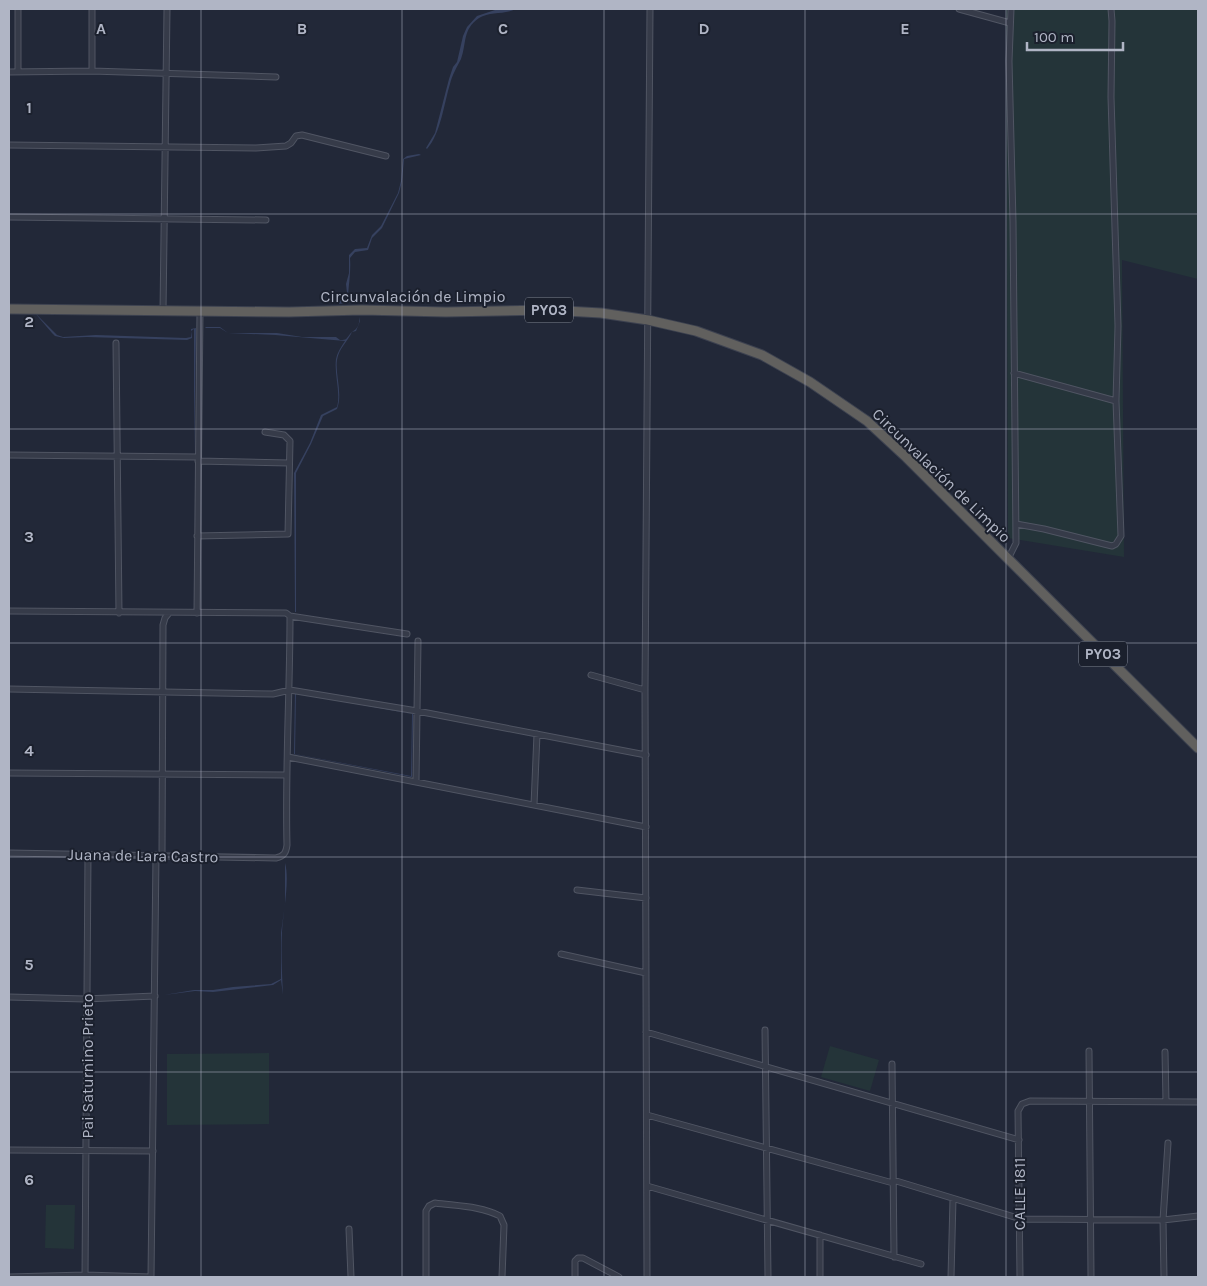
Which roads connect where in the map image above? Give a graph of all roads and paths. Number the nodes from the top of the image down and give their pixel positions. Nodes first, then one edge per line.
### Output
1 (18, 9) edge
2 (92, 9) edge
3 (168, 9) edge
4 (650, 9) edge
5 (958, 9) edge
6 (1011, 9) edge
7 (1110, 9) edge
8 (1010, 23) junction
9 (92, 71) junction
10 (9, 72) edge
11 (18, 72) junction
12 (167, 73) junction
13 (276, 77) dead end
14 (9, 145) edge
15 (166, 147) junction
16 (386, 156) dead end
17 (9, 217) edge
18 (165, 218) junction
19 (266, 220) dead end
20 (9, 310) edge
21 (200, 311) junction
22 (163, 312) junction
23 (648, 320) junction
24 (116, 343) dead end
25 (1014, 372) junction
26 (1116, 401) junction
27 (265, 432) dead end
28 (9, 455) edge
29 (116, 457) junction
30 (198, 459) junction
31 (289, 463) junction
32 (1016, 524) junction
33 (197, 536) junction
34 (1008, 559) junction
35 (9, 611) edge
36 (119, 613) junction
37 (169, 613) junction
38 (197, 613) junction
39 (290, 616) junction
40 (407, 634) dead end
41 (418, 641) dead end
42 (591, 675) dead end
43 (9, 689) edge
44 (290, 690) junction
45 (645, 690) junction
46 (163, 692) junction
47 (417, 711) junction
48 (537, 734) junction
49 (1198, 748) edge
50 (646, 755) junction
51 (288, 757) junction
52 (9, 773) edge
53 (162, 774) junction
54 (286, 775) junction
55 (416, 782) junction
56 (534, 805) junction
57 (646, 827) junction
58 (9, 853) edge
59 (88, 854) junction
60 (159, 855) junction
61 (577, 890) dead end
62 (646, 898) junction
63 (561, 954) dead end
64 (646, 973) junction
65 (154, 996) junction
66 (9, 997) edge
67 (88, 999) junction
68 (765, 1030) dead end
69 (646, 1032) junction
70 (1090, 1051) dead end
71 (1165, 1052) dead end
72 (892, 1064) dead end
73 (766, 1068) junction
74 (1166, 1102) junction
75 (1198, 1102) edge
76 (1090, 1103) junction
77 (892, 1105) junction
78 (646, 1115) junction
79 (1019, 1140) junction
80 (1168, 1143) dead end
81 (767, 1148) junction
82 (9, 1150) edge
83 (87, 1150) junction
84 (152, 1151) junction
85 (893, 1182) junction
86 (647, 1186) junction
87 (953, 1198) junction
88 (1198, 1216) edge
89 (1020, 1219) junction
90 (1091, 1220) junction
91 (1164, 1220) junction
92 (768, 1221) junction
93 (349, 1229) dead end
94 (820, 1235) junction
95 (894, 1257) junction
96 (921, 1264) dead end
97 (85, 1276) edge
98 (9, 1277) edge
99 (151, 1277) edge
100 (351, 1277) edge
101 (426, 1277) edge
102 (502, 1277) edge
103 (575, 1277) edge
104 (619, 1277) edge
105 (647, 1277) edge
106 (768, 1277) edge
107 (820, 1277) edge
108 (951, 1277) edge
109 (1020, 1277) edge
110 (1091, 1277) edge
111 (1164, 1277) edge

1 - 11 street
2 - 9 street
3 - 12 street
4 - 23 street
5 - 8 street
6 - 8 street
7 - 26 street
8 - 25 street
9 - 11 street
9 - 12 street
10 - 11 street
12 - 13 street
12 - 15 street
14 - 15 street
15 - 16 street
15 - 18 street
17 - 18 street
18 - 19 street
18 - 22 street
20 - 22 highway, Circunvalación de Limpio / PY03
21 - 22 highway, Circunvalación de Limpio / PY03
21 - 23 highway, Circunvalación de Limpio / PY03
21 - 30 street
23 - 34 highway, Circunvalación de Limpio / PY03
23 - 45 street
24 - 29 street
25 - 26 street
25 - 32 street
26 - 32 street
27 - 31 street
28 - 29 street
29 - 30 street
29 - 36 street
30 - 31 street
30 - 33 street
31 - 33 street
32 - 34 street
33 - 38 street
34 - 49 highway, Circunvalación de Limpio / PY03
35 - 36 street
36 - 37 street
37 - 38 street
37 - 46 street
38 - 39 street
39 - 40 street
39 - 44 street
41 - 47 street
42 - 45 street
43 - 46 street
44 - 46 street
44 - 47 street
44 - 51 street
45 - 50 street
46 - 53 street
47 - 48 street
47 - 55 street
48 - 50 street
48 - 56 street
50 - 57 street
51 - 54 street
51 - 55 street
52 - 53 street
53 - 54 street
53 - 60 street
54 - 60 street, Juana de Lara Castro
55 - 56 street
56 - 57 street
57 - 62 street
58 - 59 street, Juana de Lara Castro
59 - 60 street, Juana de Lara Castro
59 - 67 street, Pai Saturnino Prieto
60 - 65 street
61 - 62 street
62 - 64 street
63 - 64 street
64 - 69 street
65 - 67 street
65 - 84 street
66 - 67 street
67 - 83 street, Pai Saturnino Prieto
68 - 73 street
69 - 73 street
69 - 78 street
70 - 76 street
71 - 74 street
72 - 77 street
73 - 77 street
73 - 81 street
74 - 75 street
74 - 76 street
76 - 79 street, CALLE 1811
76 - 90 street
77 - 79 street
77 - 85 street
78 - 81 street
78 - 86 street
79 - 89 street, CALLE 1811
80 - 91 street
81 - 85 street
81 - 92 street
82 - 83 street
83 - 84 street
83 - 97 street, Pai Saturnino Prieto
84 - 99 street
85 - 87 street
85 - 95 street
86 - 92 street
86 - 105 street
87 - 89 street
87 - 108 street
88 - 91 street
89 - 90 street
89 - 109 street, CALLE 1811
90 - 91 street
90 - 110 street
91 - 111 street
92 - 94 street
92 - 106 street
93 - 100 street
94 - 95 street
94 - 107 street
95 - 96 street
97 - 98 street
97 - 99 street
101 - 102 street
103 - 104 street

